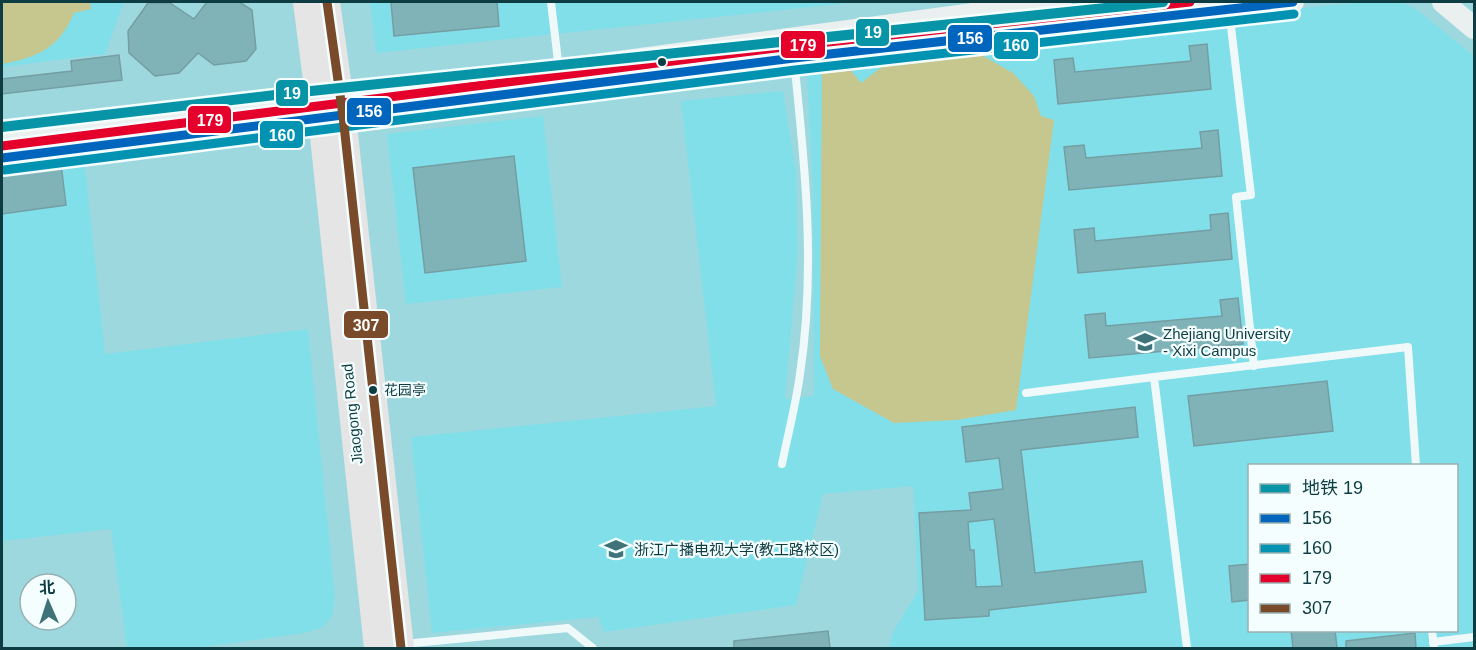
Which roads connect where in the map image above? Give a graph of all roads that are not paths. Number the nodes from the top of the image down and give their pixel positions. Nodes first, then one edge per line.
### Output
1 (306, 2) edge
2 (327, 2) edge
3 (552, 2) edge
4 (1060, 2) edge
5 (1293, 2) edge
6 (1443, 2) edge
7 (1229, 5) edge
8 (1474, 28) edge
9 (793, 48) junction
10 (559, 70) junction
11 (330, 106) junction
12 (2, 133) edge
13 (2, 158) edge
14 (1254, 366) junction
15 (1154, 377) junction
16 (1026, 393) dead end
17 (782, 464) dead end
18 (1416, 464) edge
19 (1474, 637) edge
20 (1434, 645) edge
21 (392, 647) edge
22 (593, 648) edge
23 (1187, 648) edge

1 - 11 main road, Jiaogong Road
2 - 11 main road, Jiaogong Road
3 - 10 lane
4 - 9 main road
5 - 7 main road
6 - 8 main road
7 - 9 main road
7 - 14 lane
9 - 10 main road
9 - 11 main road
9 - 17 lane
10 - 11 main road
11 - 12 main road
11 - 13 main road
11 - 21 main road, Jiaogong Road
14 - 15 lane
14 - 18 lane
15 - 16 lane
15 - 23 lane
19 - 20 lane
21 - 22 lane

